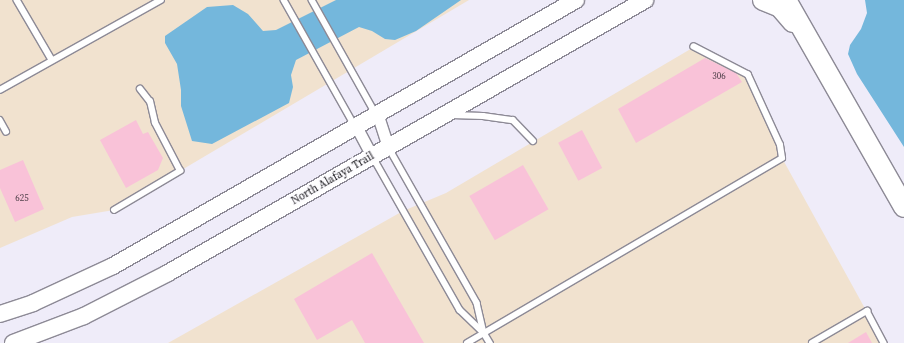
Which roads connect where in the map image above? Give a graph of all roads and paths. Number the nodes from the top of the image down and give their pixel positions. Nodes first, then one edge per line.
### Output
1 (17, 0) edge
2 (161, 0) edge
3 (284, 0) edge
4 (312, 0) edge
5 (576, 0) edge
6 (645, 0) edge
7 (763, 0) edge
8 (786, 0) edge
9 (808, 37) junction
10 (694, 47) dead end
11 (52, 60) junction
12 (140, 89) dead end
13 (0, 90) edge
14 (444, 115) junction
15 (378, 116) junction
16 (0, 120) edge
17 (357, 128) junction
18 (6, 131) dead end
19 (533, 141) dead end
20 (388, 146) junction
21 (372, 156) junction
22 (904, 207) edge
23 (114, 210) dead end
24 (0, 314) edge
25 (484, 333) junction
26 (13, 343) edge
27 (467, 343) edge
28 (490, 343) edge
29 (812, 343) edge
30 (884, 343) edge

1 - 11 lane
2 - 11 lane
3 - 17 lane
4 - 15 lane
5 - 15 main road
6 - 14 main road, North Alafaya Trail
7 - 9 highway
8 - 9 highway
9 - 22 highway
10 - 25 lane
11 - 13 lane
12 - 23 lane
14 - 19 lane
14 - 20 main road, North Alafaya Trail
15 - 17 main road
15 - 20 street
16 - 18 lane
17 - 21 street
17 - 24 main road
20 - 21 main road, North Alafaya Trail
20 - 25 lane
21 - 25 lane
21 - 26 main road, North Alafaya Trail
25 - 27 lane
25 - 28 lane
29 - 30 lane

